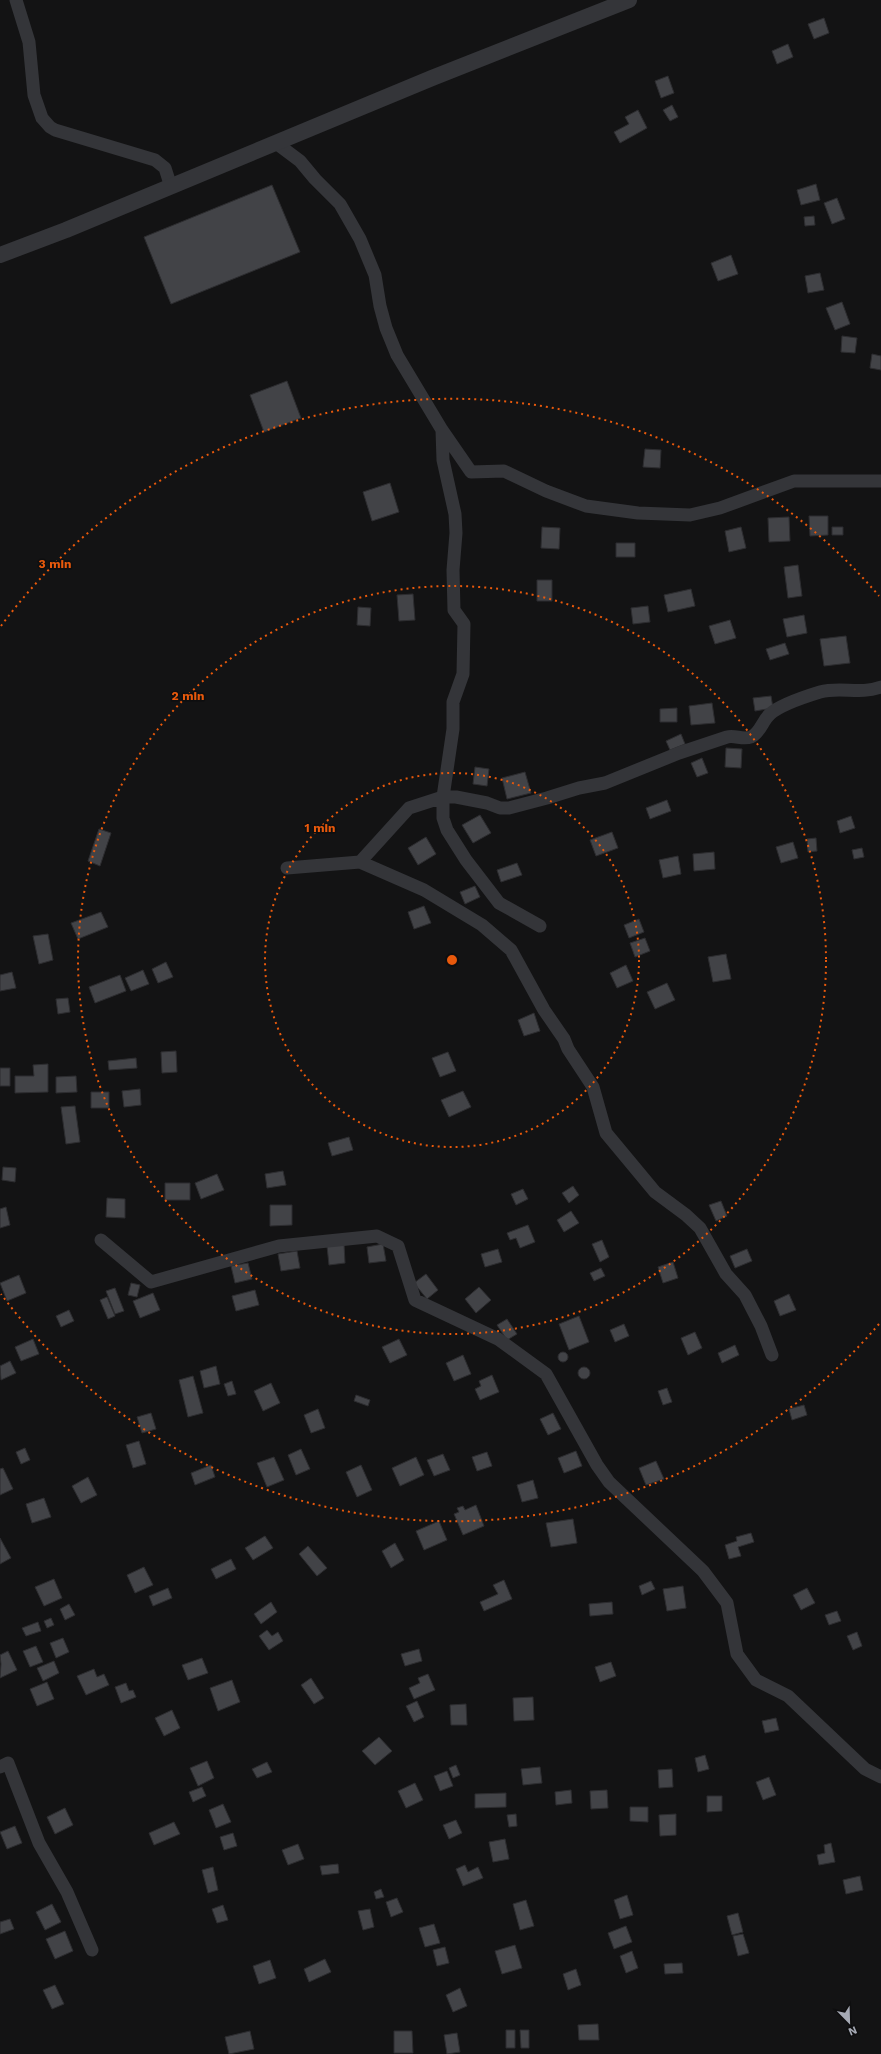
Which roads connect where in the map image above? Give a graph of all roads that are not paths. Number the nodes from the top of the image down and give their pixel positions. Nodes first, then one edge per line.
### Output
1 (16, 0) edge
2 (630, 0) edge
3 (276, 143) junction
4 (171, 187) junction
5 (0, 255) edge
6 (442, 430) junction
7 (443, 460) junction
8 (471, 472) junction
9 (881, 481) edge
10 (881, 687) edge
11 (443, 797) junction
12 (360, 862) junction
13 (287, 868) dead end
14 (540, 926) dead end
15 (101, 1240) dead end
16 (772, 1355) dead end
17 (0, 1767) edge
18 (881, 1777) edge
19 (92, 1950) dead end

1 - 4 street
2 - 3 street
3 - 4 street
3 - 6 street
4 - 5 street
6 - 7 street
6 - 8 street
7 - 8 street
7 - 11 street
8 - 9 street
10 - 11 street
11 - 12 street
11 - 14 street
12 - 13 street
12 - 16 street
15 - 18 street
17 - 19 street

